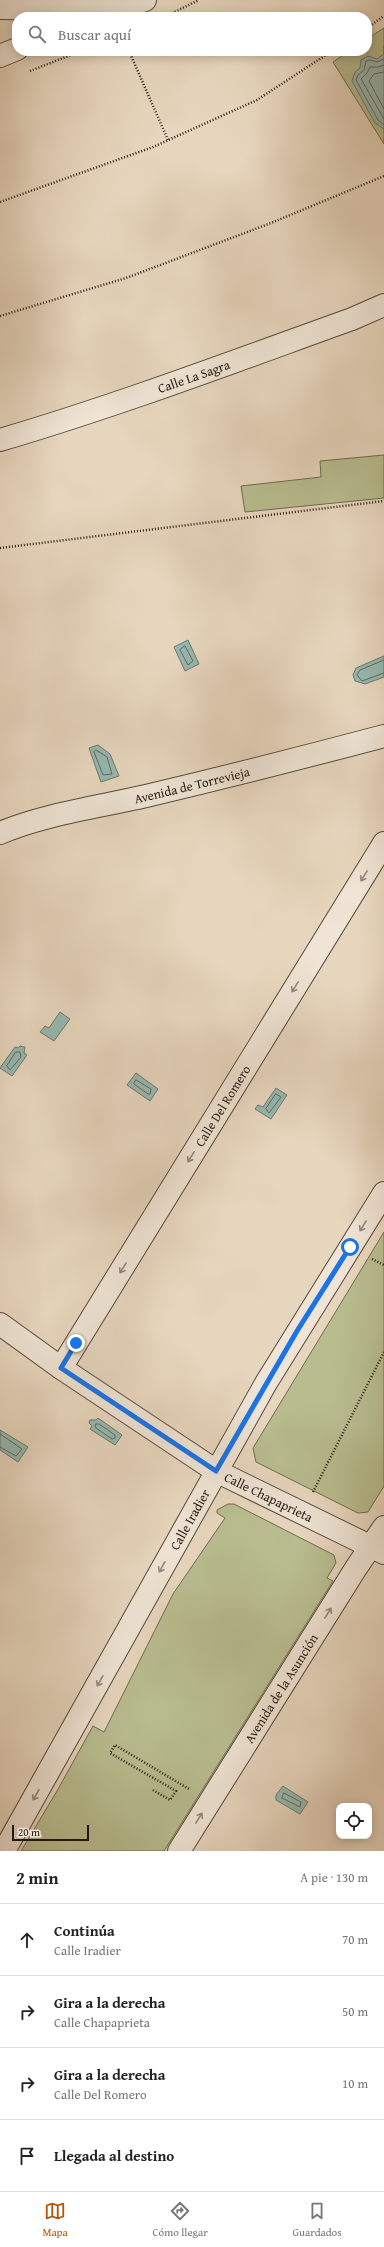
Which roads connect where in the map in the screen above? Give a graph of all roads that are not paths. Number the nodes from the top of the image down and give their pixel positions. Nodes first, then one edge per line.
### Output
1 (145, 0) edge
2 (0, 8) edge
3 (71, 12) edge
4 (112, 12) edge
5 (12, 51) edge
6 (0, 56) edge
7 (384, 305) edge
8 (0, 440) edge
9 (384, 736) edge
10 (0, 833) edge
11 (384, 843) edge
12 (384, 1193) edge
13 (0, 1324) edge
14 (61, 1368) junction
15 (216, 1471) junction
16 (384, 1526) edge
17 (377, 1550) edge
18 (4, 1851) edge
19 (179, 1851) edge

1 - 4 street
2 - 3 street
5 - 6 street
7 - 8 street, Calle La Sagra
9 - 10 street, Avenida de Torrevieja
11 -> 14 street, Calle Del Romero
12 -> 15 street, Calle Iradier
13 - 14 street, Calle Chapaprieta
14 - 15 street, Calle Chapaprieta
15 - 17 street, Calle Chapaprieta
15 -> 18 street, Calle Iradier
16 - 17 street, Avenida de la Asunción
19 -> 17 street, Avenida de la Asunción

